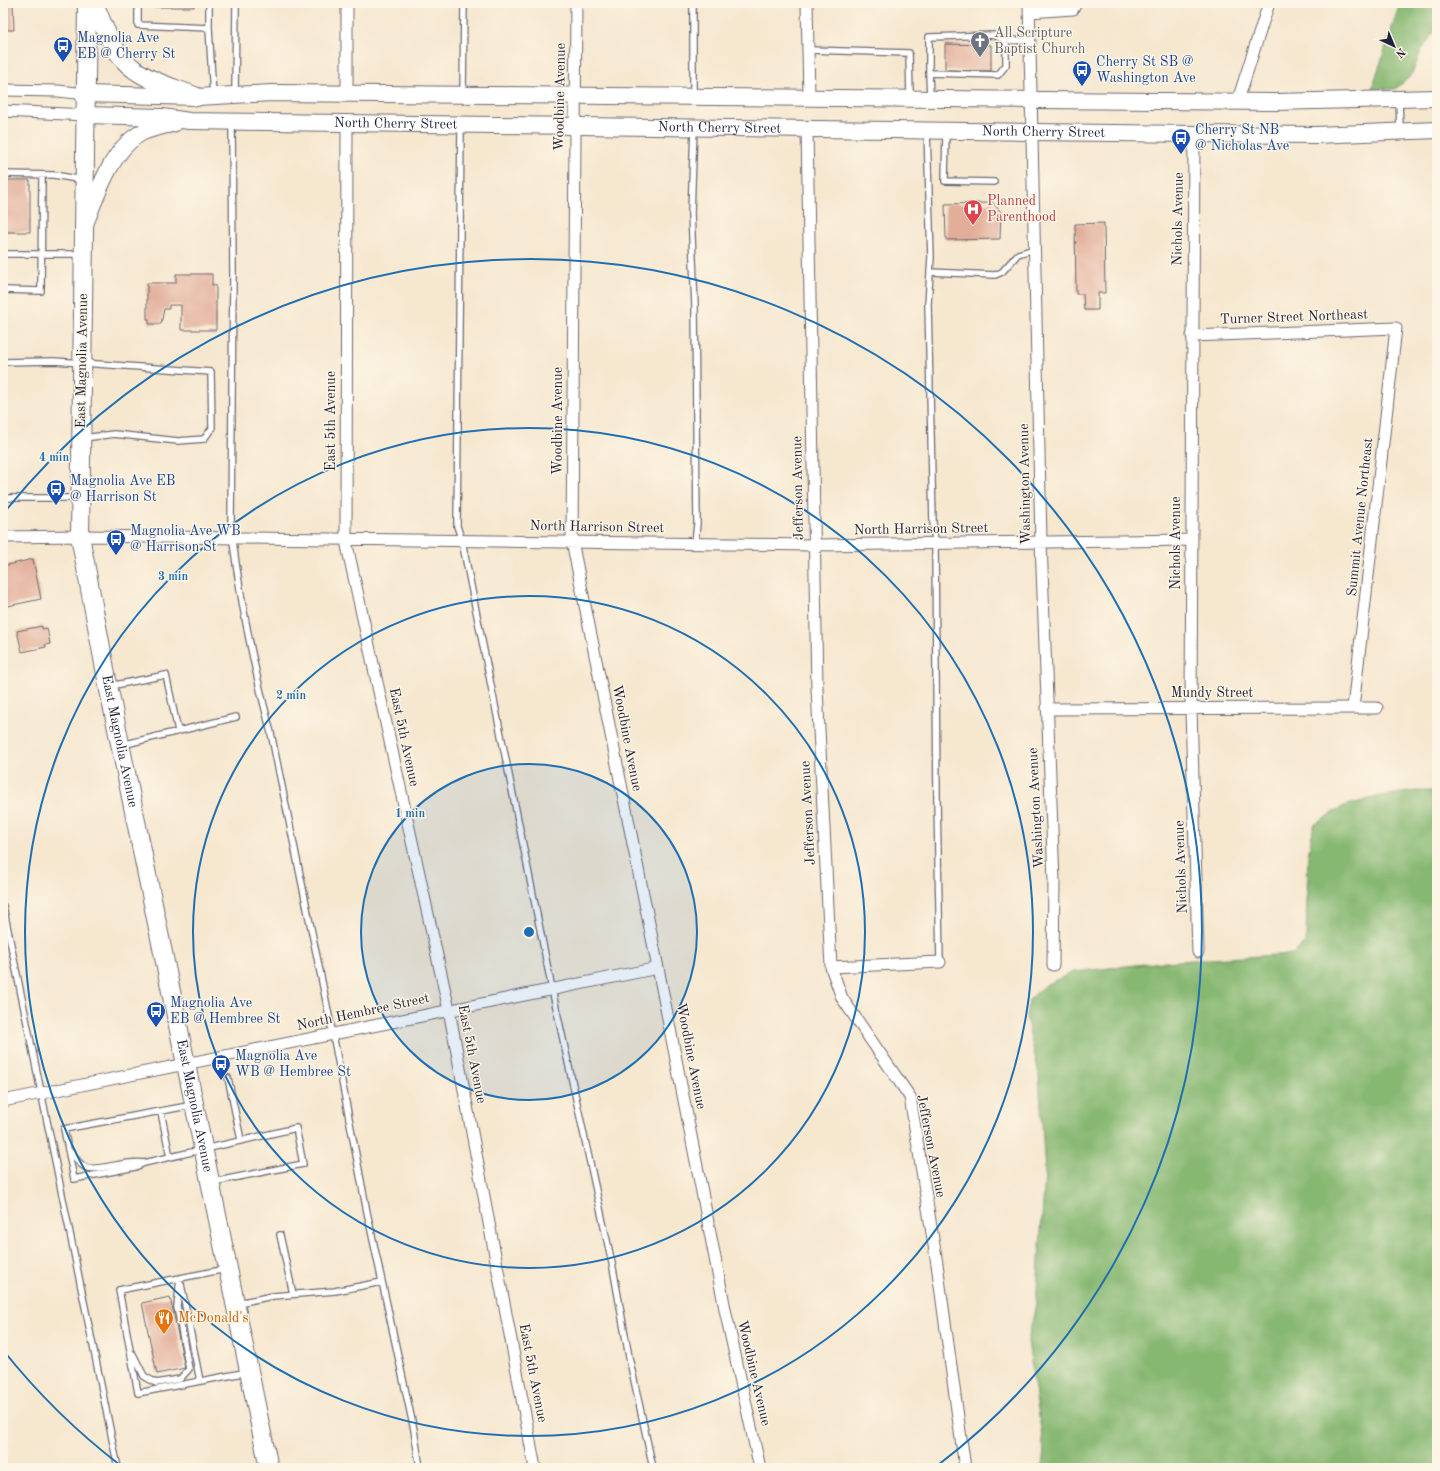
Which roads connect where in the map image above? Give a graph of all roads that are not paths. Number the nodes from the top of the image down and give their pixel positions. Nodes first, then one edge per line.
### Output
1 (87, 3) edge
2 (94, 3) edge
3 (138, 3) edge
4 (209, 3) edge
5 (236, 3) edge
6 (348, 3) edge
7 (464, 3) edge
8 (576, 3) edge
9 (693, 3) edge
10 (807, 3) edge
11 (1076, 3) edge
12 (1269, 3) edge
13 (1029, 7) edge
14 (208, 28) junction
15 (1029, 40) junction
16 (1006, 41) junction
17 (808, 50) junction
18 (929, 73) junction
19 (3, 90) edge
20 (86, 94) junction
21 (463, 94) junction
22 (235, 95) junction
23 (347, 95) junction
24 (575, 96) junction
25 (693, 96) junction
26 (809, 96) junction
27 (205, 97) junction
28 (910, 97) junction
29 (930, 97) junction
30 (1031, 98) junction
31 (1437, 98) edge
32 (1238, 100) junction
33 (1399, 100) junction
34 (3, 111) edge
35 (86, 115) junction
36 (189, 121) junction
37 (232, 121) junction
38 (346, 123) junction
39 (461, 124) junction
40 (574, 127) junction
41 (694, 128) junction
42 (807, 129) junction
43 (927, 129) junction
44 (946, 130) junction
45 (1437, 130) edge
46 (1031, 131) junction
47 (1400, 133) junction
48 (1194, 134) junction
49 (3, 174) edge
50 (42, 175) junction
51 (85, 180) junction
52 (994, 182) dead end
53 (84, 226) junction
54 (1034, 249) junction
55 (3, 254) edge
56 (42, 254) junction
57 (84, 254) junction
58 (930, 272) junction
59 (3, 290) edge
60 (1396, 328) joint
61 (1192, 336) junction
62 (3, 362) edge
63 (82, 363) junction
64 (81, 438) junction
65 (3, 498) edge
66 (80, 498) junction
67 (80, 536) junction
68 (3, 537) edge
69 (232, 538) junction
70 (1191, 540) junction
71 (346, 541) junction
72 (462, 541) junction
73 (572, 541) junction
74 (1041, 542) junction
75 (695, 543) junction
76 (935, 543) junction
77 (814, 545) junction
78 (108, 686) junction
79 (1353, 708) junction
80 (1377, 708) dead end
81 (1047, 709) junction
82 (1191, 709) junction
83 (236, 717) dead end
84 (178, 731) junction
85 (120, 745) junction
86 (3, 906) edge
87 (1198, 952) dead end
88 (940, 962) joint
89 (1054, 965) dead end
90 (658, 968) junction
91 (831, 968) junction
92 (552, 989) junction
93 (449, 1010) junction
94 (333, 1034) junction
95 (186, 1064) junction
96 (228, 1078) dead end
97 (41, 1093) junction
98 (3, 1101) edge
99 (194, 1104) junction
100 (161, 1112) junction
101 (241, 1140) junction
102 (203, 1148) junction
103 (68, 1150) junction
104 (170, 1157) junction
105 (144, 1162) junction
106 (211, 1183) junction
107 (280, 1235) dead end
108 (228, 1269) junction
109 (180, 1278) junction
110 (382, 1282) junction
111 (294, 1294) junction
112 (235, 1303) junction
113 (130, 1348) junction
114 (249, 1372) junction
115 (200, 1381) junction
116 (118, 1468) edge
117 (269, 1468) edge
118 (420, 1468) edge
119 (535, 1468) edge
120 (653, 1468) edge
121 (760, 1468) edge
122 (964, 1468) edge

1 - 20 main road, East Magnolia Avenue
2 - 27 main road
3 - 14 lane
4 - 14 lane
5 - 22 lane
6 - 23 street
7 - 21 lane
8 - 24 street, Woodbine Avenue
9 - 25 lane
10 - 17 street
11 - 13 street
12 - 32 street
13 - 15 street, Washington Avenue
14 - 27 lane
15 - 16 lane
15 - 30 street, Washington Avenue
16 - 18 lane
16 - 18 lane
17 - 26 street
17 - 28 lane
18 - 29 lane
19 - 20 street, North Cherry Street
20 - 27 main road, North Cherry Street
20 - 35 main road, East Magnolia Avenue
21 - 23 main road, North Cherry Street
21 - 24 main road, North Cherry Street
22 - 23 main road, North Cherry Street
22 - 27 main road, North Cherry Street
24 - 25 main road, North Cherry Street
24 - 40 street, Woodbine Avenue
25 - 26 main road, North Cherry Street
26 - 28 main road, North Cherry Street
28 - 29 main road, North Cherry Street
29 - 30 main road, North Cherry Street
30 - 32 main road, North Cherry Street
30 - 46 street, Washington Avenue
31 - 33 main road, North Cherry Street
32 - 33 main road, North Cherry Street
33 - 47 lane
34 - 35 street, North Cherry Street
35 - 36 main road, North Cherry Street
35 - 51 main road, East Magnolia Avenue
36 - 37 main road, North Cherry Street
36 - 53 main road
37 - 38 main road, North Cherry Street
37 - 69 lane
38 - 39 main road, North Cherry Street
38 - 71 street, East 5th Avenue
39 - 40 main road, North Cherry Street
39 - 72 lane
40 - 41 main road, North Cherry Street
40 - 73 street, Woodbine Avenue
41 - 42 main road, North Cherry Street
41 - 75 lane
42 - 43 main road, North Cherry Street
42 - 77 street, Jefferson Avenue
43 - 44 main road, North Cherry Street
43 - 58 lane
44 - 46 main road, North Cherry Street
44 - 52 lane
45 - 47 main road, North Cherry Street
46 - 48 main road, North Cherry Street
46 - 54 street, Washington Avenue
47 - 48 main road, North Cherry Street
48 - 61 street, Nichols Avenue
49 - 50 lane
50 - 51 lane
50 - 56 lane
51 - 53 main road, East Magnolia Avenue
53 - 57 main road, East Magnolia Avenue
54 - 58 lane
54 - 74 street, Washington Avenue
55 - 56 lane
56 - 57 lane
56 - 59 lane
57 - 63 main road, East Magnolia Avenue
58 - 76 lane
60 - 61 street, Turner Street Northeast
60 - 79 street, Summit Avenue Northeast
61 - 70 street, Nichols Avenue
62 - 63 lane
63 - 64 main road, East Magnolia Avenue
63 - 64 lane
64 - 66 main road, East Magnolia Avenue
65 - 66 lane
66 - 67 main road, East Magnolia Avenue
67 - 68 street, North Harrison Street
67 - 69 street, North Harrison Street
67 - 78 main road, East Magnolia Avenue
69 - 71 street, North Harrison Street
69 - 94 lane
70 - 74 street, North Harrison Street
70 - 82 street, Nichols Avenue
71 - 72 street, North Harrison Street
71 - 93 street, East 5th Avenue
72 - 73 street, North Harrison Street
72 - 92 lane
73 - 75 street, North Harrison Street
73 - 90 street, Woodbine Avenue
74 - 76 street, North Harrison Street
74 - 81 street, Washington Avenue
75 - 77 street, North Harrison Street
76 - 77 street, North Harrison Street
76 - 88 lane
77 - 91 street, Jefferson Avenue
78 - 84 lane
78 - 85 main road, East Magnolia Avenue
79 - 80 street, Mundy Street
79 - 82 street, Mundy Street
81 - 82 street, Mundy Street
81 - 89 street, Washington Avenue
82 - 87 street, Nichols Avenue
83 - 84 lane
84 - 85 lane
85 - 95 main road, East Magnolia Avenue
86 - 97 lane
88 - 91 street
90 - 92 street, North Hembree Street
90 - 121 street, Woodbine Avenue
91 - 122 street, Jefferson Avenue
92 - 93 street, North Hembree Street
92 - 120 lane
93 - 94 street, North Hembree Street
93 - 119 street, East 5th Avenue
94 - 95 street, North Hembree Street
94 - 110 lane
95 - 97 street, North Hembree Street
95 - 99 main road, East Magnolia Avenue
96 - 101 lane
97 - 98 street, North Hembree Street
97 - 116 lane
99 - 100 lane
99 - 102 main road, East Magnolia Avenue
100 - 103 lane
100 - 104 lane
101 - 102 lane
101 - 106 lane
102 - 104 lane
102 - 106 main road, East Magnolia Avenue
103 - 105 lane
103 - 105 lane
104 - 105 lane
106 - 108 main road, East Magnolia Avenue
107 - 111 lane
108 - 109 lane
108 - 112 main road, East Magnolia Avenue
109 - 113 lane
109 - 113 lane
109 - 115 lane
110 - 111 lane
110 - 118 lane
111 - 112 lane
112 - 114 main road, East Magnolia Avenue
113 - 115 lane
114 - 115 lane
114 - 117 main road, East Magnolia Avenue

